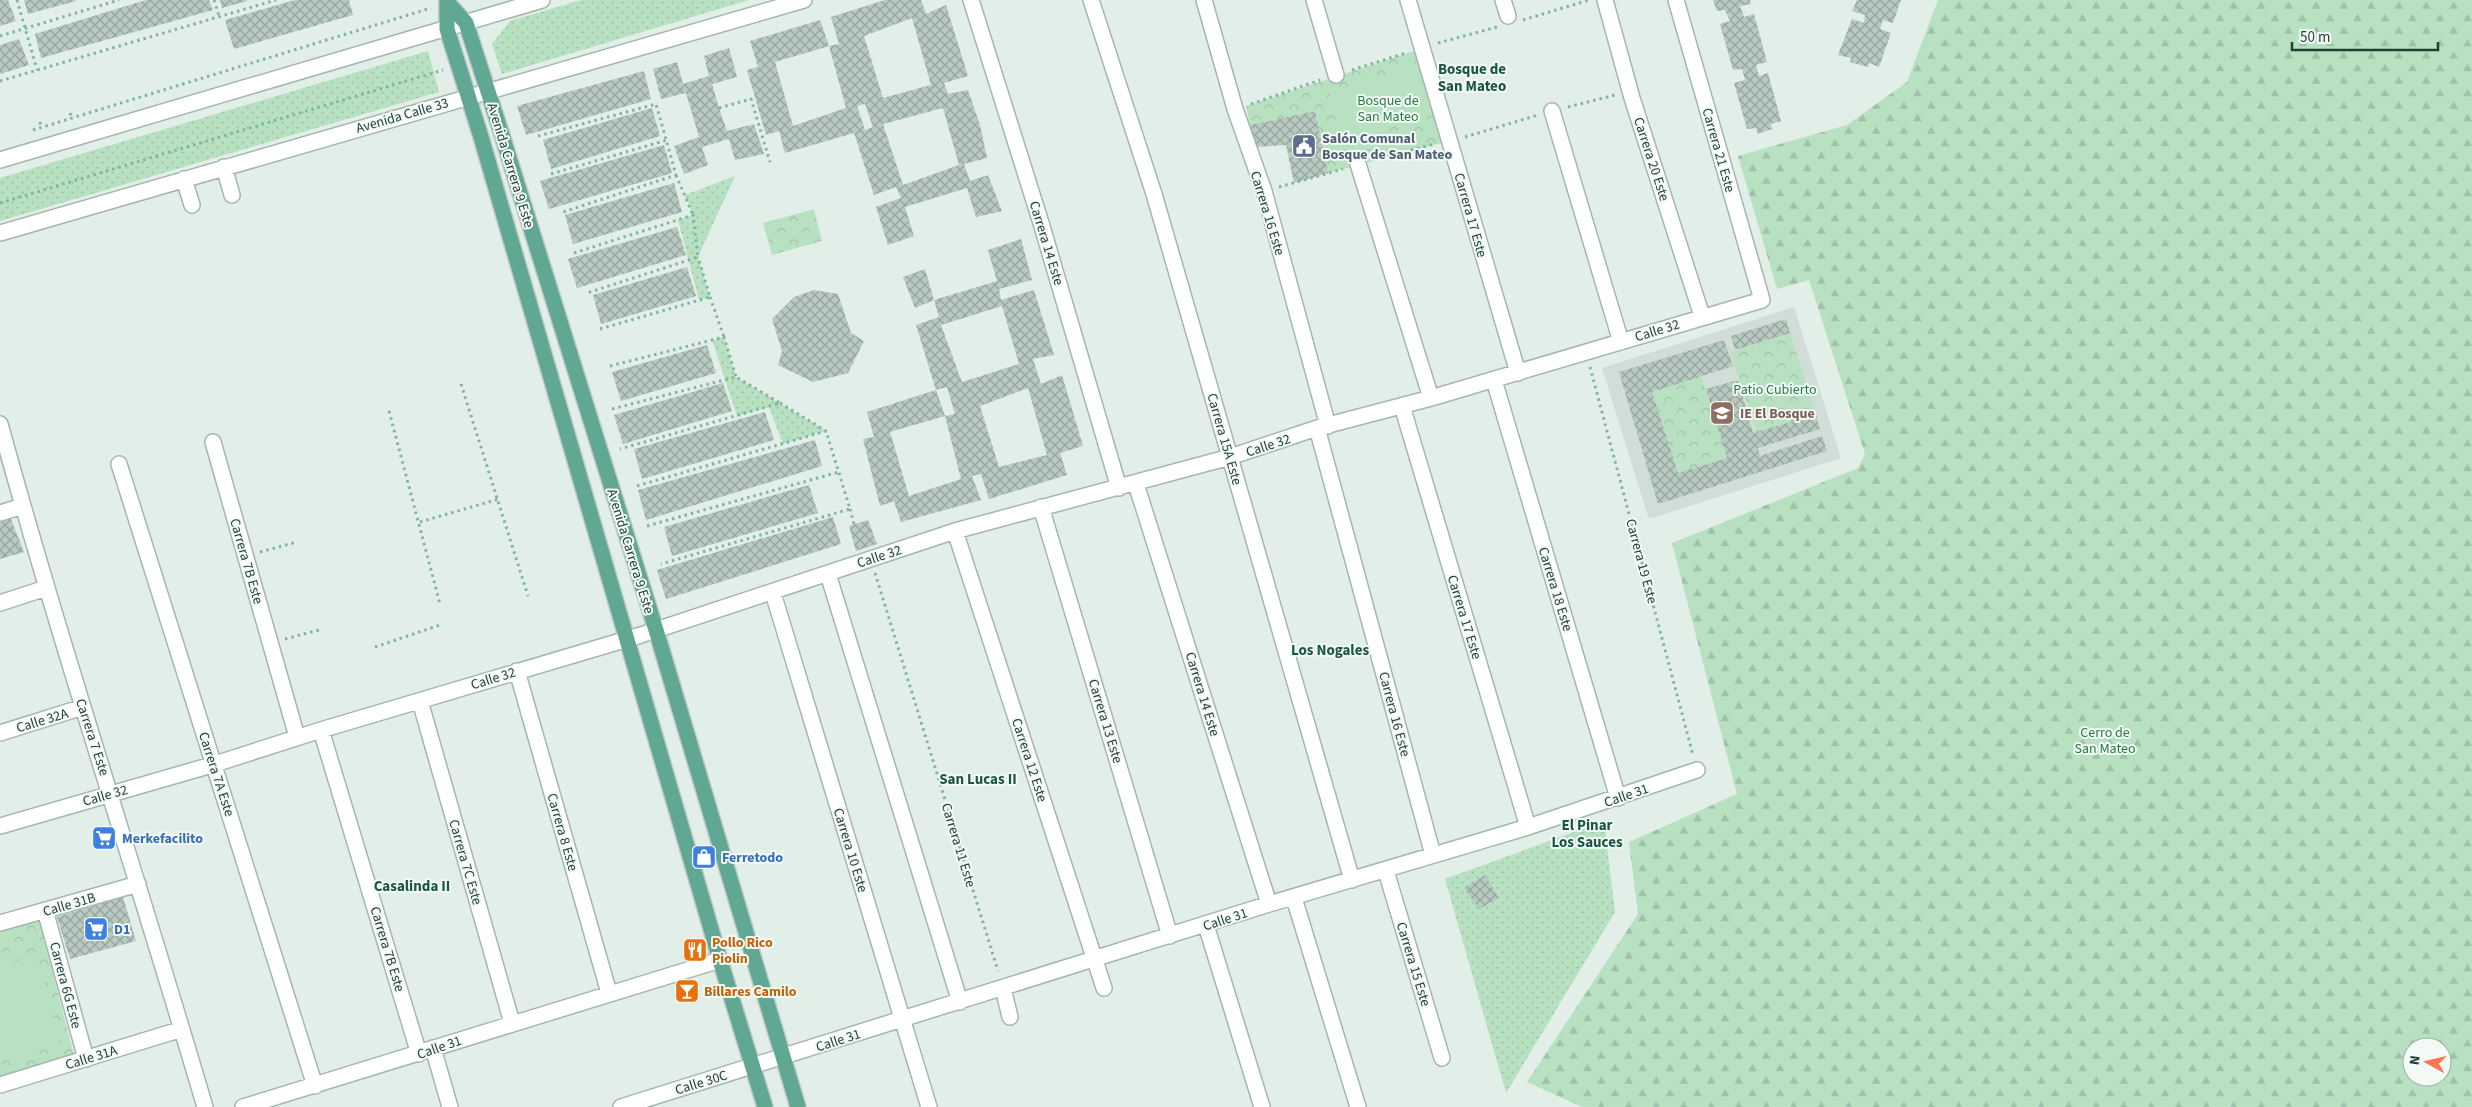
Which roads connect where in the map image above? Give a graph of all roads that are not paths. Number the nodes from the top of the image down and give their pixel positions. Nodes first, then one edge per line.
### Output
1 (542, 0) edge
2 (804, 0) edge
3 (971, 0) edge
4 (1091, 0) edge
5 (1204, 0) edge
6 (1314, 0) edge
7 (1408, 0) edge
8 (1504, 0) edge
9 (1605, 0) edge
10 (1676, 0) edge
11 (448, 2) edge
12 (1508, 16) dead end
13 (466, 23) junction
14 (447, 29) junction
15 (1336, 75) dead end
16 (488, 91) junction
17 (468, 96) junction
18 (1552, 111) dead end
19 (0, 160) edge
20 (1358, 164) dead end
21 (224, 167) junction
22 (184, 179) junction
23 (232, 195) dead end
24 (192, 205) dead end
25 (0, 233) edge
26 (1762, 300) joint
27 (1702, 316) junction
28 (1621, 342) junction
29 (1518, 373) junction
30 (1494, 380) junction
31 (1431, 398) junction
32 (1402, 406) junction
33 (0, 424) edge
34 (1322, 427) junction
35 (213, 442) dead end
36 (1230, 457) junction
37 (119, 464) dead end
38 (1136, 484) junction
39 (1120, 488) junction
40 (23, 506) junction
41 (1041, 507) junction
42 (0, 513) edge
43 (956, 531) junction
44 (828, 574) junction
45 (46, 588) junction
46 (773, 593) junction
47 (0, 603) edge
48 (656, 630) junction
49 (628, 638) junction
50 (517, 671) junction
51 (420, 701) junction
52 (83, 707) junction
53 (321, 730) junction
54 (0, 733) edge
55 (297, 737) junction
56 (215, 764) junction
57 (1697, 770) road end
58 (111, 793) junction
59 (1618, 798) junction
60 (0, 826) edge
61 (1528, 827) junction
62 (1433, 855) junction
63 (1386, 871) junction
64 (1352, 880) junction
65 (138, 884) junction
66 (1294, 898) junction
67 (1269, 904) junction
68 (45, 910) junction
69 (0, 923) edge
70 (1206, 925) junction
71 (1170, 936) junction
72 (1095, 959) junction
73 (720, 960) junction
74 (1003, 988) junction
75 (1104, 988) dead end
76 (608, 993) junction
77 (960, 1002) junction
78 (1010, 1017) dead end
79 (903, 1020) junction
80 (512, 1023) junction
81 (182, 1029) junction
82 (426, 1051) junction
83 (784, 1057) junction
84 (1442, 1058) dead end
85 (86, 1059) junction
86 (753, 1067) junction
87 (0, 1085) edge
88 (315, 1086) junction
89 (204, 1107) edge
90 (243, 1107) edge
91 (450, 1107) edge
92 (621, 1107) edge
93 (765, 1107) edge
94 (798, 1107) edge
95 (929, 1107) edge
96 (1262, 1107) edge
97 (1358, 1107) edge

1 - 13 street
2 - 16 street, Avenida Calle 33
3 - 39 street, Carrera 14 Este
4 - 36 street, Carrera 15A Este
5 - 34 street, Carrera 16 Este
6 - 15 street
7 - 29 street, Carrera 17 Este
8 - 12 street
9 - 27 street, Carrera 20 Este
10 - 26 street, Carrera 21 Este
11 - 13 main road, Avenida Carrera 9 Este
11 - 14 main road, Avenida Carrera 9 Este
13 - 14 street
13 - 16 main road, Avenida Carrera 9 Este
14 - 17 main road, Avenida Carrera 9 Este
14 - 19 street
16 - 17 street, Avenida Calle 33
16 - 48 main road, Avenida Carrera 9 Este
17 - 21 street, Avenida Calle 33
17 - 49 main road, Avenida Carrera 9 Este
18 - 28 street
20 - 31 street
21 - 22 street, Avenida Calle 33
21 - 23 street
22 - 24 street
22 - 25 street, Avenida Calle 33
26 - 27 street, Calle 32
27 - 28 street, Calle 32
28 - 29 street, Calle 32
29 - 30 street, Calle 32
30 - 31 street, Calle 32
30 - 59 street, Carrera 18 Este
31 - 32 street, Calle 32
32 - 34 street, Calle 32
32 - 61 street, Carrera 17 Este
33 - 40 street, Carrera 7 Este
34 - 36 street, Calle 32
34 - 62 street, Carrera 16 Este
35 - 55 street, Carrera 7B Este
36 - 38 street, Calle 32
36 - 64 street, Carrera 15A Este
37 - 56 street, Carrera 7A Este
38 - 39 street, Calle 32
38 - 67 street, Carrera 14 Este
39 - 41 street, Calle 32
40 - 42 street
40 - 45 street, Carrera 7 Este
41 - 43 street, Calle 32
41 - 71 street, Carrera 13 Este
43 - 44 street, Calle 32
43 - 72 street, Carrera 12 Este
44 - 46 street, Calle 32
44 - 77 street
45 - 47 street
45 - 52 street, Carrera 7 Este
46 - 48 street, Calle 32
46 - 79 street, Carrera 10 Este
48 - 49 street, Calle 32
48 - 83 main road, Avenida Carrera 9 Este
49 - 50 street, Calle 32
49 - 73 main road, Avenida Carrera 9 Este
50 - 51 street, Calle 32
50 - 76 street, Carrera 8 Este
51 - 53 street, Calle 32
51 - 80 street, Carrera 7C Este
52 - 54 street, Calle 32A
52 - 58 street, Carrera 7 Este
53 - 55 street, Calle 32
53 - 82 street, Carrera 7B Este
55 - 56 street, Calle 32
56 - 58 street, Calle 32
56 - 88 street, Carrera 7A Este
57 - 59 street, Calle 31
58 - 60 street, Calle 32
58 - 65 street, Carrera 7 Este
59 - 61 street, Calle 31
61 - 62 street, Calle 31
62 - 63 street, Calle 31
63 - 64 street, Calle 31
63 - 84 street, Carrera 15 Este
64 - 66 street, Calle 31
65 - 68 street, Calle 31B
65 - 81 street, Carrera 7 Este
66 - 67 street, Calle 31
66 - 97 street
67 - 70 street, Calle 31
68 - 69 street, Calle 31B
68 - 85 street, Carrera 6G Este
70 - 71 street, Calle 31
70 - 96 street
71 - 72 street, Calle 31
72 - 74 street, Calle 31
72 - 75 street, Carrera 12 Este
73 - 76 street, Calle 31
73 - 86 main road, Avenida Carrera 9 Este
74 - 77 street, Calle 31
74 - 78 street
76 - 80 street, Calle 31
77 - 79 street, Calle 31
79 - 83 street, Calle 31
79 - 95 street, Carrera 10 Este
80 - 82 street, Calle 31
81 - 85 street, Calle 31A
81 - 89 street, Carrera 7 Este
82 - 88 street, Calle 31
82 - 91 street, Carrera 7B Este
83 - 86 street, Calle 31
83 - 94 main road, Avenida Carrera 9 Este
85 - 87 street, Calle 31A
86 - 92 street, Calle 30C
86 - 93 main road, Avenida Carrera 9 Este
88 - 90 street, Calle 31

